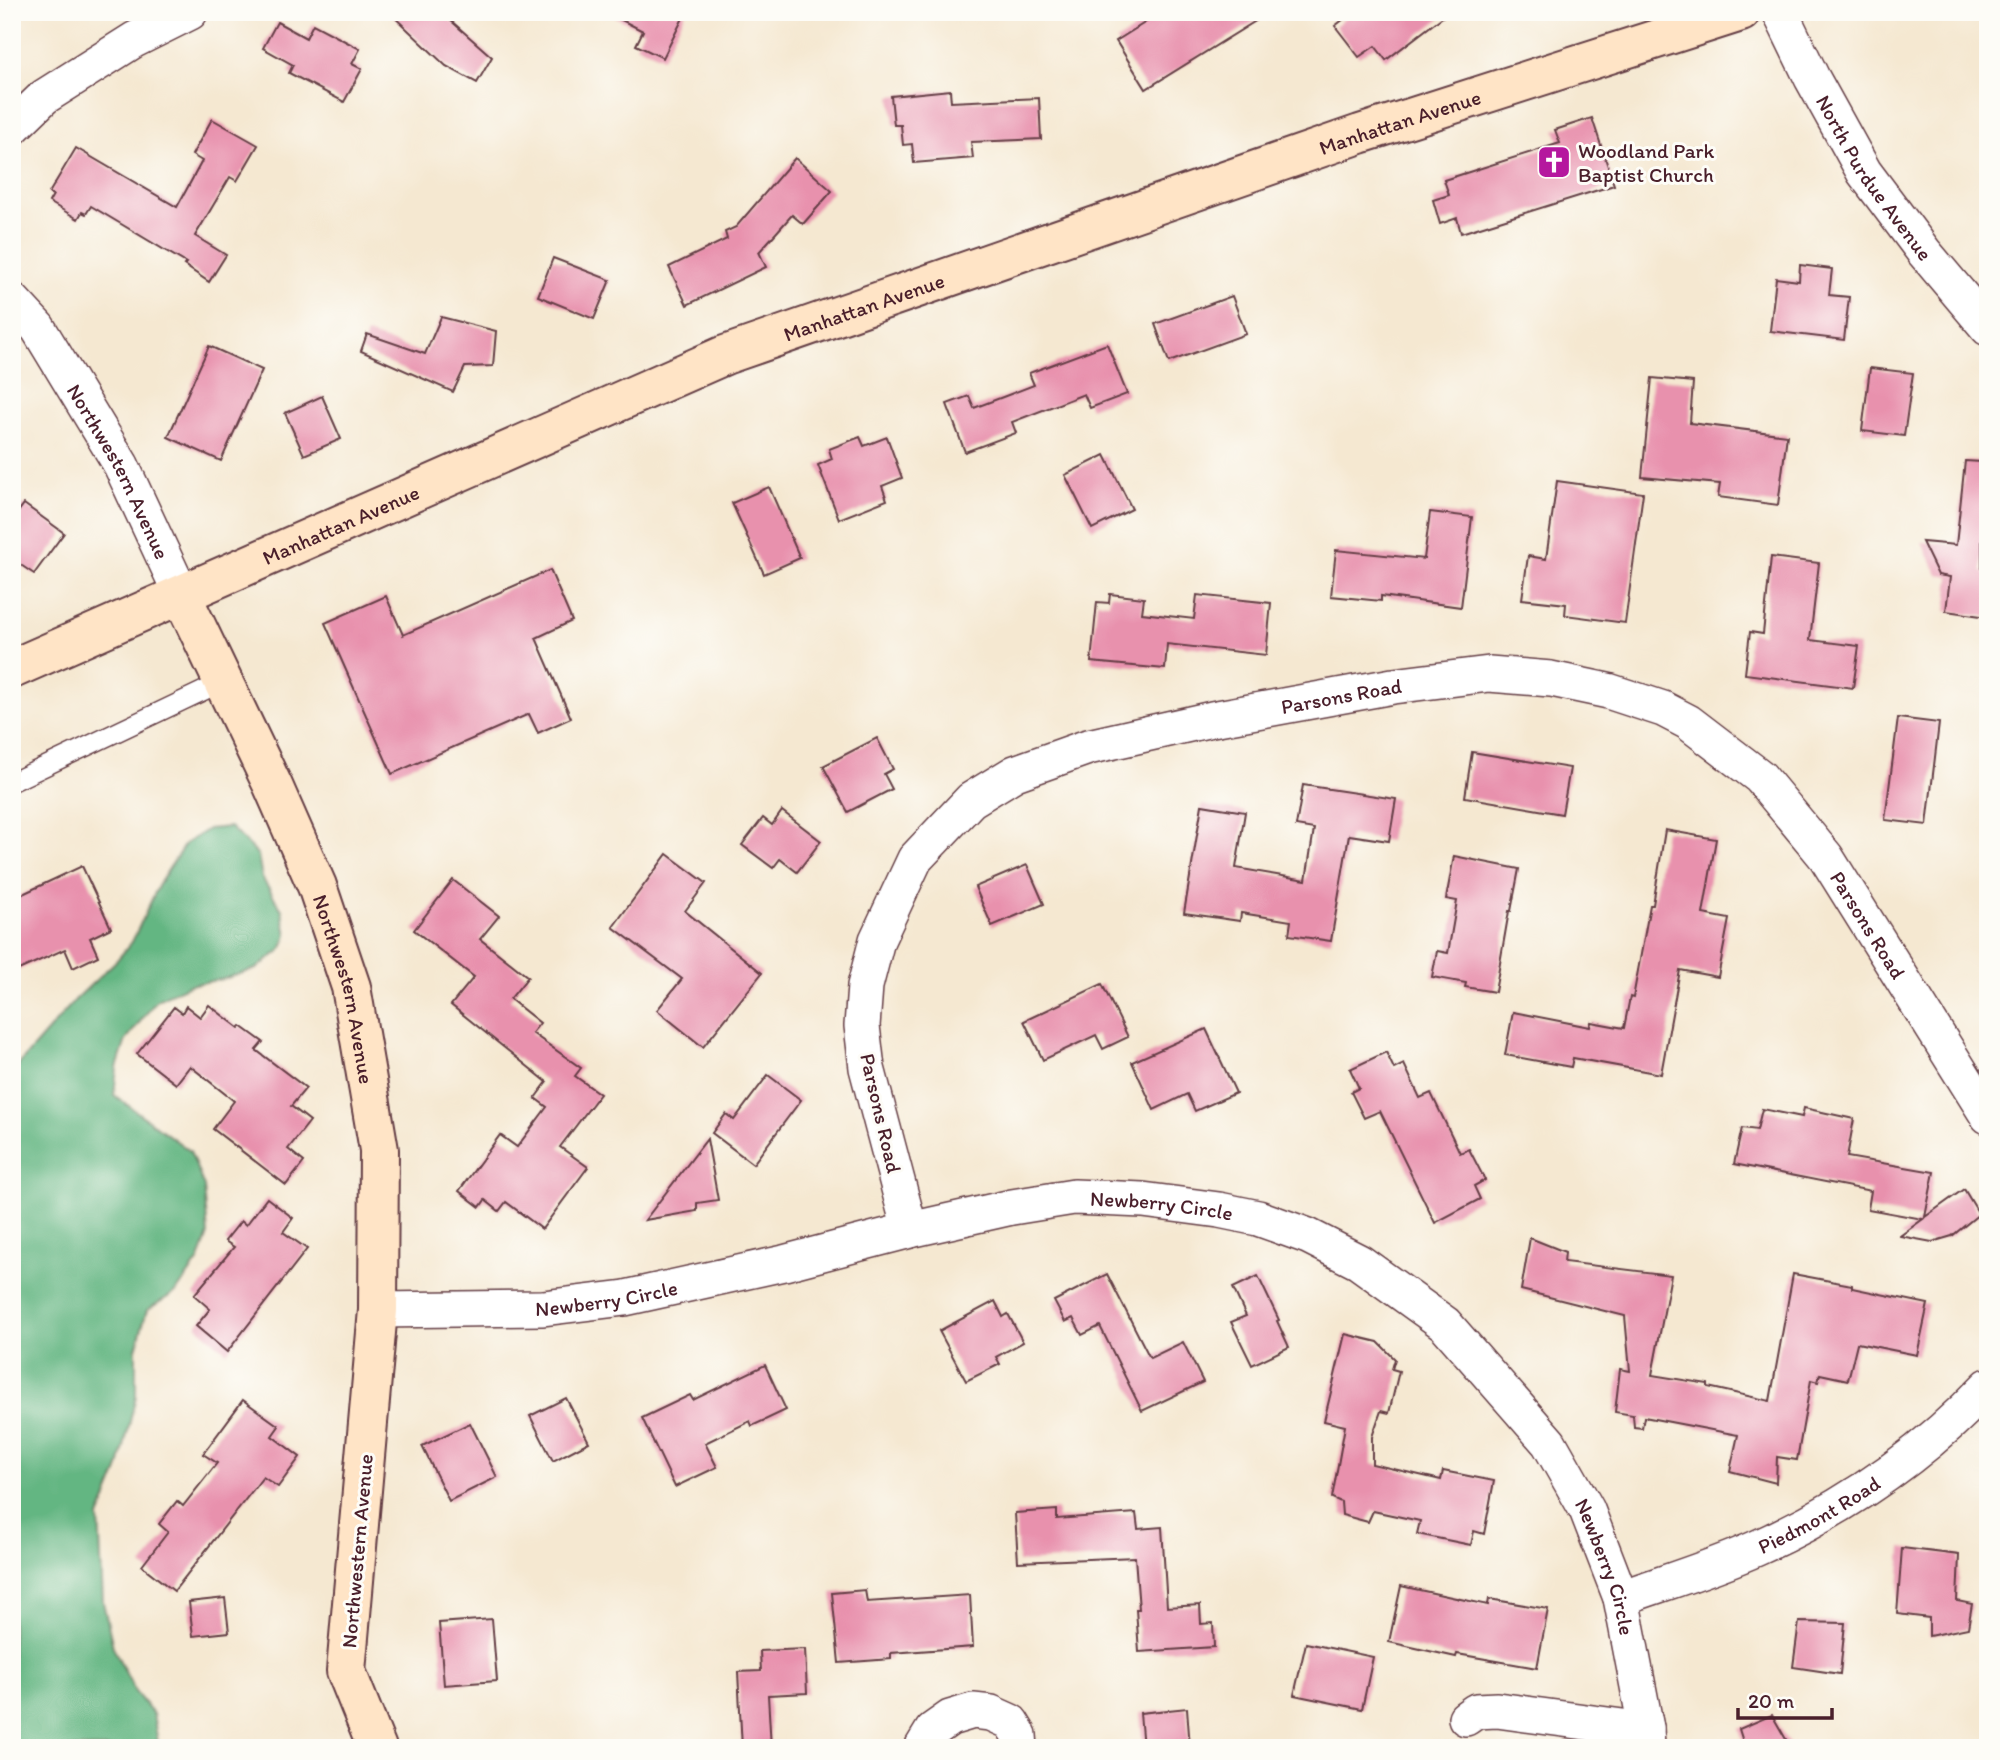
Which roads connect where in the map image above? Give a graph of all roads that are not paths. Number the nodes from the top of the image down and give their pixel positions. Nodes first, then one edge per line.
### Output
1 (190, 12) edge
2 (1741, 12) edge
3 (1780, 12) edge
4 (12, 128) edge
5 (12, 300) edge
6 (1988, 327) edge
7 (182, 596) junction
8 (12, 669) edge
9 (222, 682) junction
10 (12, 782) edge
11 (1988, 1116) edge
12 (910, 1230) junction
13 (378, 1310) junction
14 (1988, 1386) edge
15 (1621, 1598) junction
16 (1466, 1718) dead end
17 (1647, 1738) edge
18 (377, 1748) edge
19 (922, 1748) edge
20 (1020, 1748) edge

1 - 4 street
2 - 7 street, Manhattan Avenue
3 - 6 street, North Purdue Avenue
5 - 7 street, Northwestern Avenue
7 - 8 street, Manhattan Avenue
7 - 9 street, Northwestern Avenue
9 - 10 lane
9 - 13 street, Northwestern Avenue
11 - 12 street, Parsons Road
12 - 13 street, Newberry Circle
12 - 15 street, Newberry Circle
13 - 18 street, Northwestern Avenue
14 - 15 street, Piedmont Road
15 - 17 street, Newberry Circle
16 - 17 street
19 - 20 street

